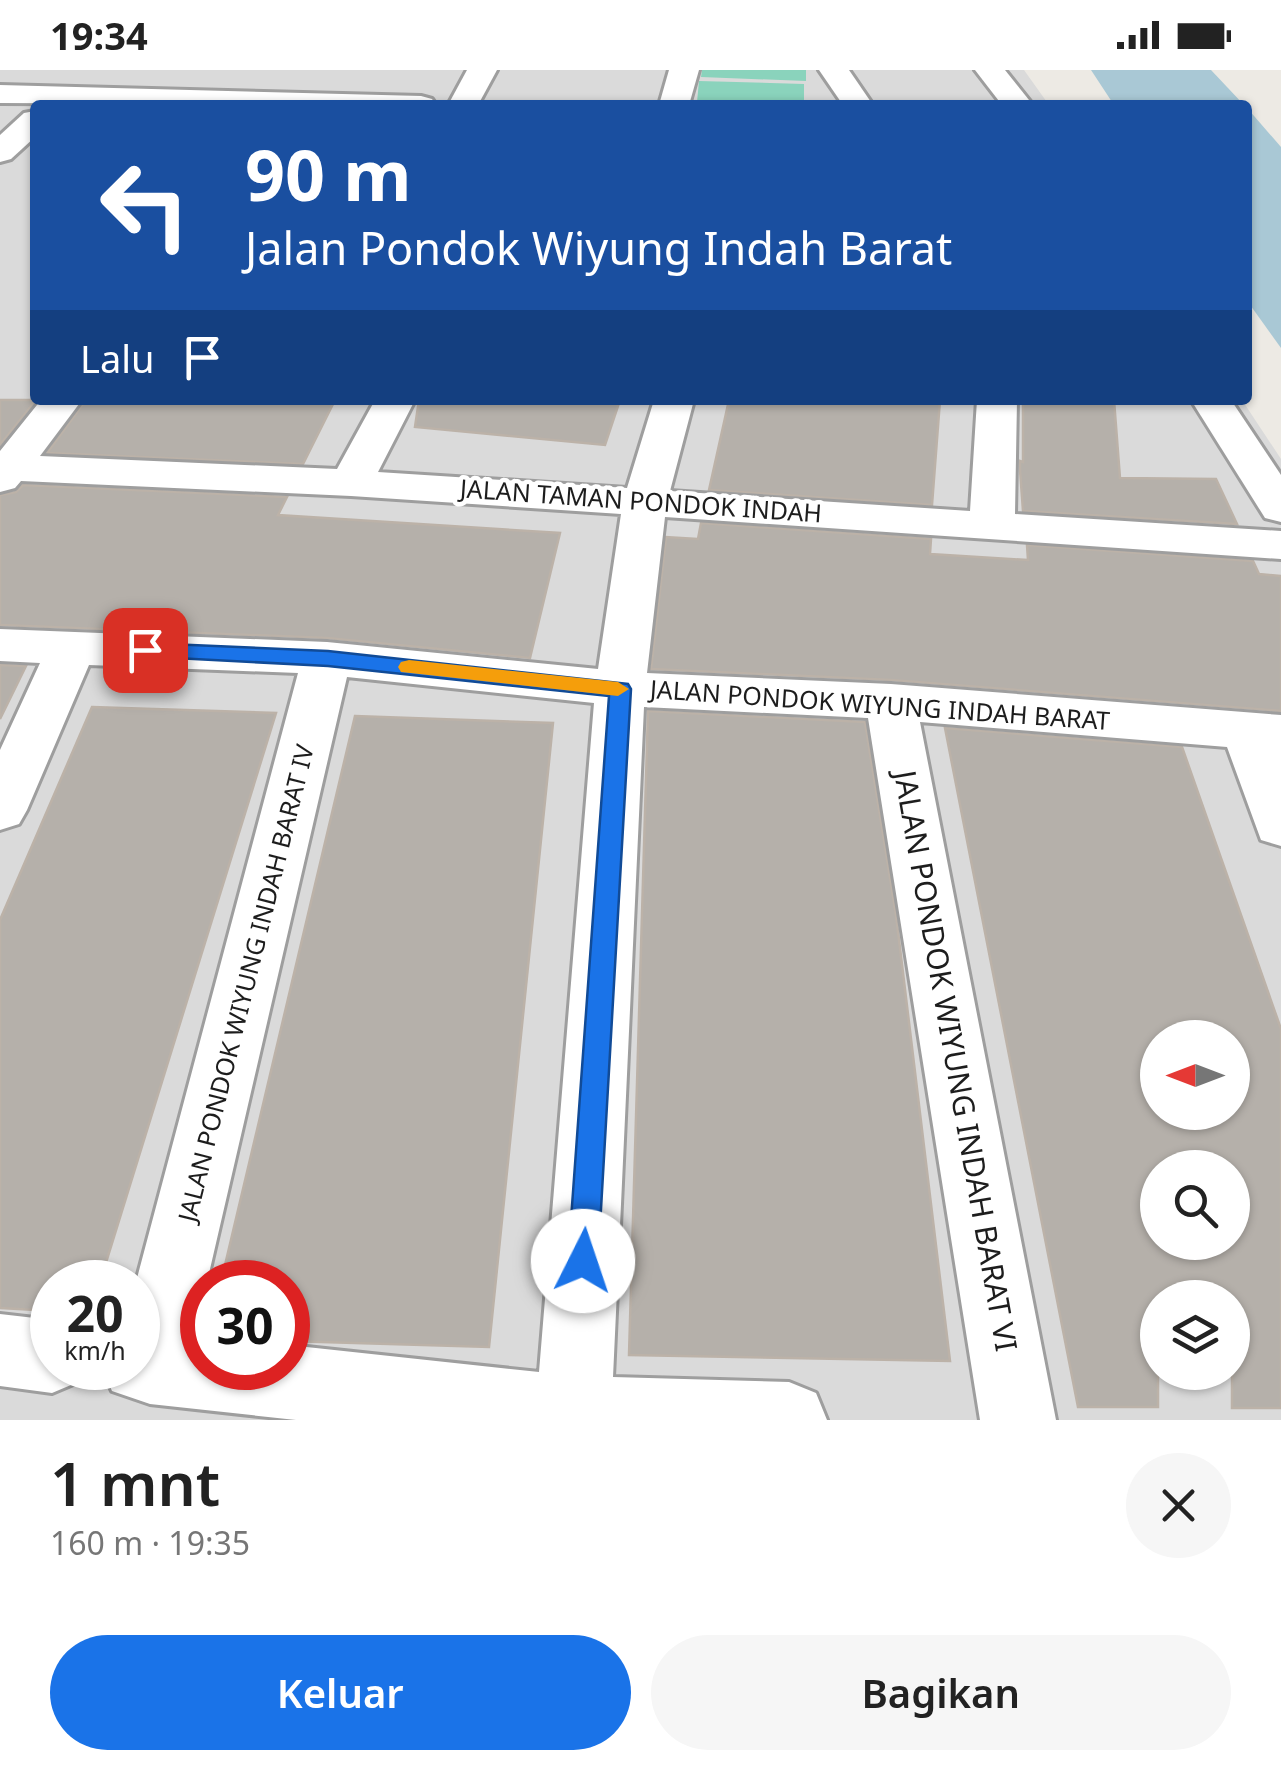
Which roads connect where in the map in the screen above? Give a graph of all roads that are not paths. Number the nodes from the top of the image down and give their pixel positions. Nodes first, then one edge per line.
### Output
1 (90, 70) edge
2 (293, 70) edge
3 (482, 70) edge
4 (684, 70) edge
5 (834, 70) edge
6 (990, 70) edge
7 (0, 94) edge
8 (62, 95) junction
9 (234, 100) edge
10 (269, 100) edge
11 (466, 100) edge
12 (675, 100) edge
13 (855, 100) edge
14 (1014, 100) edge
15 (0, 112) edge
16 (30, 115) edge
17 (30, 121) edge
18 (0, 152) edge
19 (58, 405) edge
20 (392, 405) edge
21 (673, 405) edge
22 (996, 405) edge
23 (1214, 405) edge
24 (2, 471) edge
25 (351, 483) junction
26 (645, 501) junction
27 (1281, 509) edge
28 (992, 524) junction
29 (1281, 545) edge
30 (0, 645) edge
31 (72, 647) junction
32 (328, 658) junction
33 (620, 689) junction
34 (891, 702) junction
35 (1264, 732) edge
36 (0, 810) edge
37 (1281, 825) edge
38 (160, 1304) edge
39 (0, 1350) edge
40 (30, 1353) edge
41 (160, 1368) edge
42 (573, 1414) junction
43 (789, 1420) edge
44 (1018, 1420) edge

1 - 8 street
2 - 10 street
3 - 11 street
4 - 12 street
5 - 13 street
6 - 14 street
7 - 8 street
8 - 9 street
15 - 16 street
17 - 18 street
19 - 24 street
20 - 25 street
21 - 26 street
22 - 28 street
23 - 27 street
24 - 25 street, JALAN TAMAN PONDOK INDAH
25 - 26 street, JALAN TAMAN PONDOK INDAH
26 - 28 street, JALAN TAMAN PONDOK INDAH
26 - 33 street
28 - 29 street, JALAN TAMAN PONDOK INDAH
30 - 31 street, JALAN PONDOK WIYUNG INDAH BARAT
31 - 32 street, JALAN PONDOK WIYUNG INDAH BARAT
31 - 36 street
32 - 33 street, JALAN PONDOK WIYUNG INDAH BARAT
32 - 38 street, JALAN PONDOK WIYUNG INDAH BARAT IV
33 - 34 street, JALAN PONDOK WIYUNG INDAH BARAT
33 - 42 street
34 - 35 street, JALAN PONDOK WIYUNG INDAH BARAT
34 - 44 street, JALAN PONDOK WIYUNG INDAH BARAT VI
35 - 37 street
39 - 40 street
41 - 42 street
42 - 43 street

